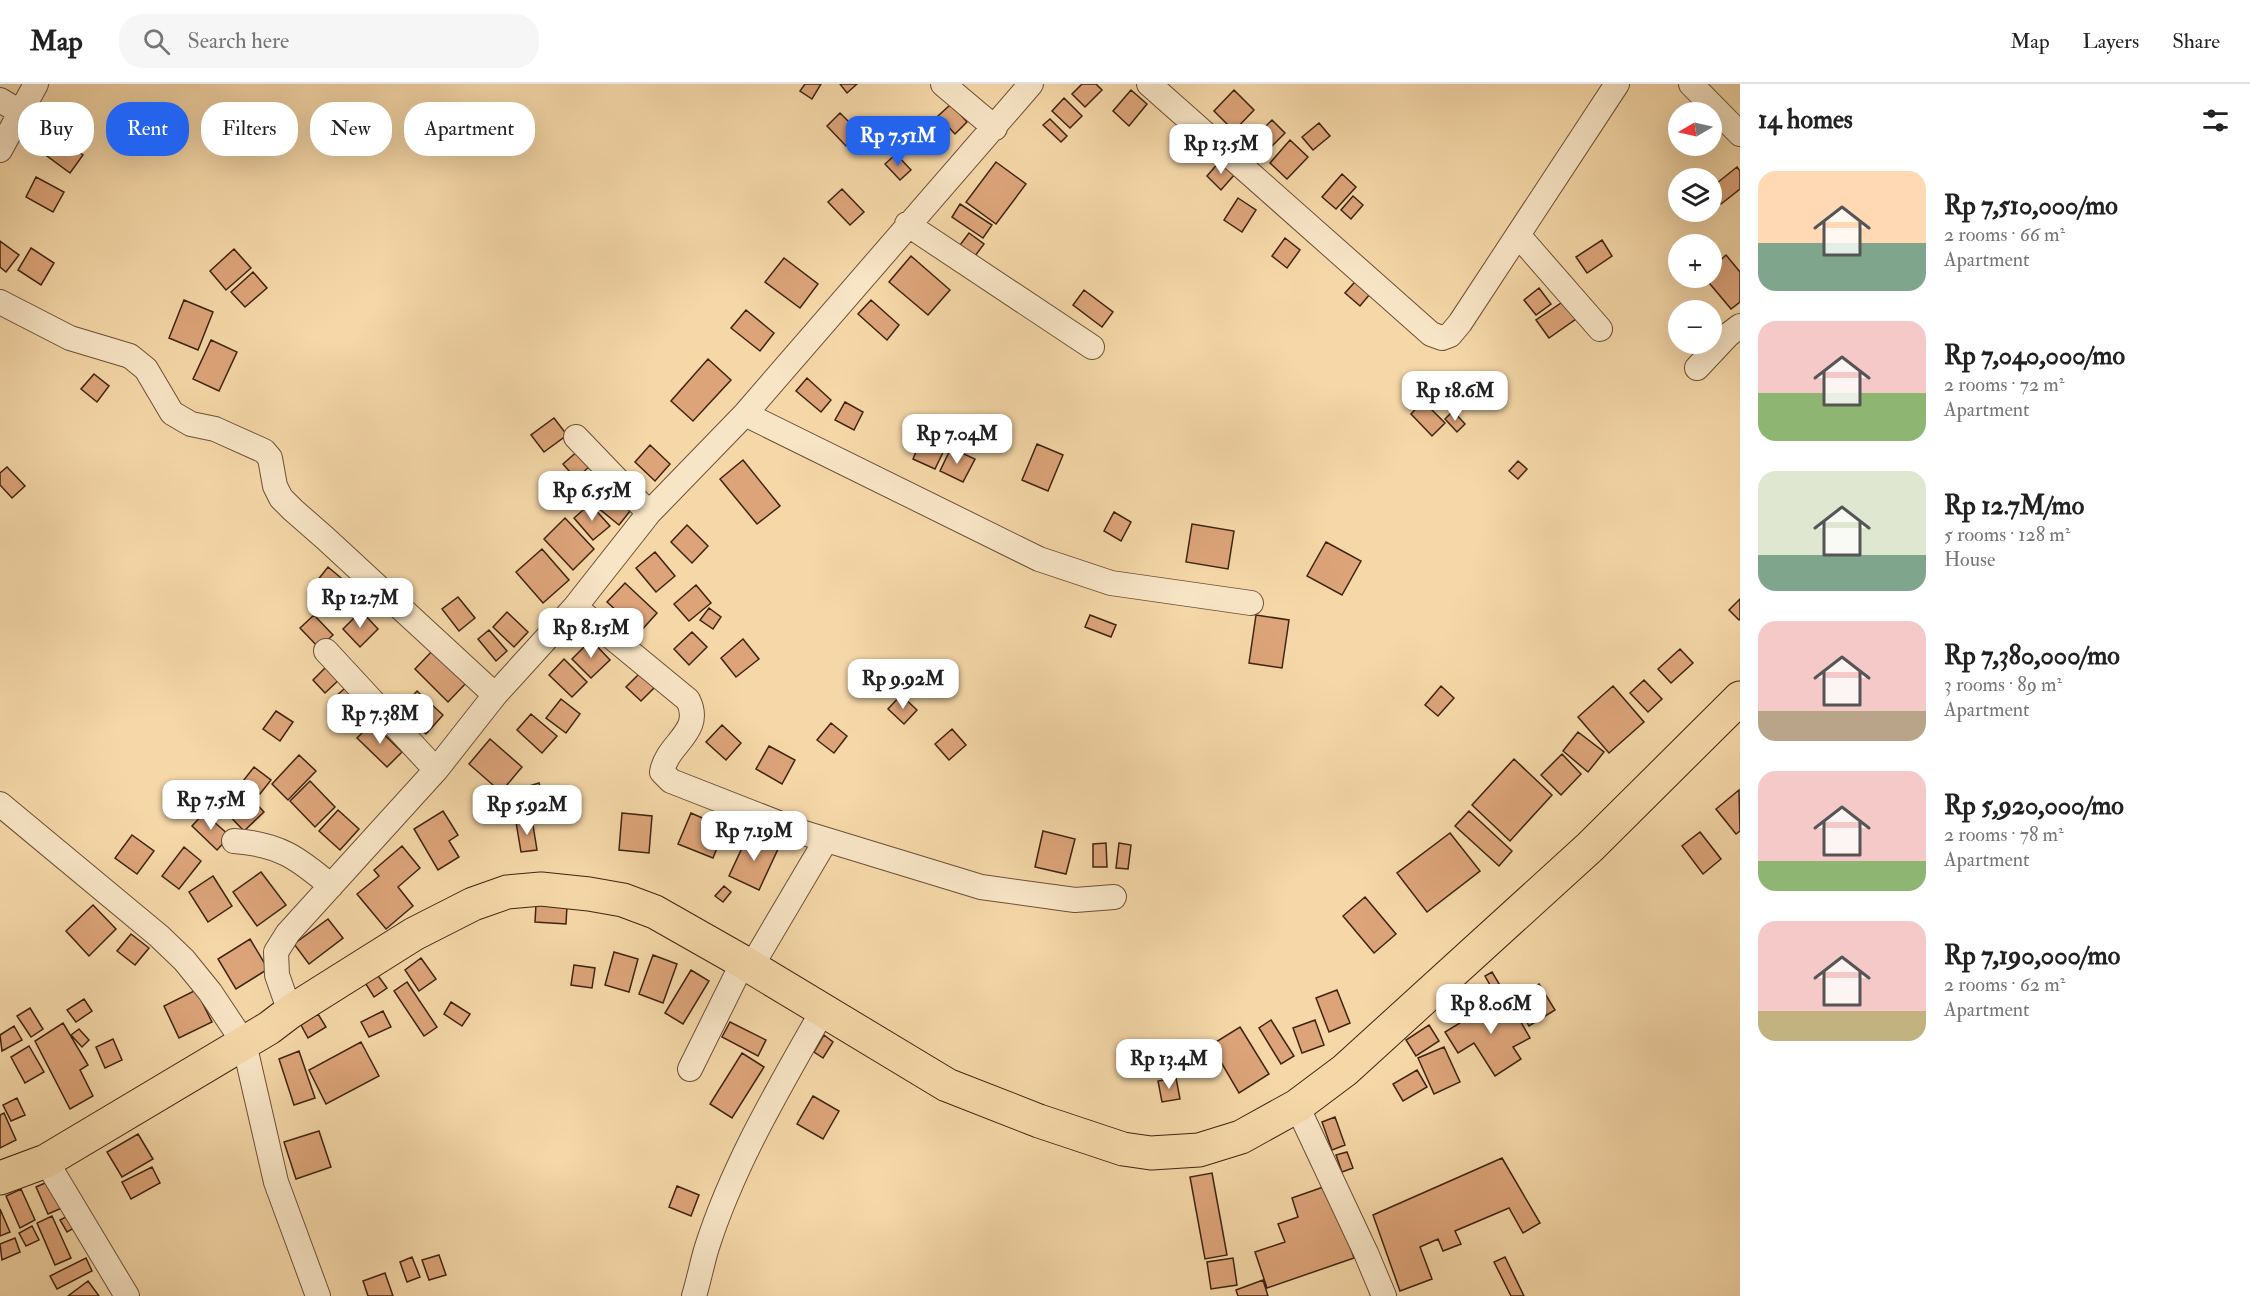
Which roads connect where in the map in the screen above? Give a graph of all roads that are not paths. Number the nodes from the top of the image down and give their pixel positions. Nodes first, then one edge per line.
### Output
1 (36, 84) edge
2 (943, 84) edge
3 (1031, 84) edge
4 (1149, 84) edge
5 (1617, 84) edge
6 (1691, 84) edge
7 (10, 106) edge
8 (994, 128) junction
9 (1740, 134) edge
10 (0, 150) edge
11 (907, 224) junction
12 (1518, 235) junction
13 (0, 302) edge
14 (1740, 326) edge
15 (1600, 329) dead end
16 (1092, 346) dead end
17 (1697, 368) dead end
18 (745, 414) junction
19 (576, 437) dead end
20 (649, 513) junction
21 (1251, 603) dead end
22 (575, 607) junction
23 (326, 651) dead end
24 (495, 695) junction
25 (1740, 698) edge
26 (436, 770) junction
27 (0, 804) edge
28 (826, 840) junction
29 (234, 841) dead end
30 (331, 886) junction
31 (1114, 897) dead end
32 (747, 965) junction
33 (822, 1011) junction
34 (290, 1012) junction
35 (244, 1043) junction
36 (690, 1069) dead end
37 (1297, 1106) junction
38 (46, 1161) junction
39 (0, 1178) edge
40 (127, 1296) edge
41 (318, 1296) edge
42 (694, 1296) edge
43 (1384, 1296) edge

1 - 7 street
2 - 8 street
3 - 8 street
4 - 12 street
5 - 12 street
6 - 9 street
7 - 10 street
8 - 11 street
11 - 16 street
11 - 18 street
12 - 15 street
13 - 24 street
14 - 17 street
18 - 20 street
18 - 21 street
19 - 20 street
20 - 22 street
22 - 24 street
22 - 28 street
23 - 26 street
24 - 26 street
25 - 37 highway
26 - 30 street
27 - 35 street
28 - 31 street
28 - 32 street
29 - 30 street
30 - 34 street
32 - 33 highway
32 - 34 highway
32 - 36 street
33 - 37 highway
33 - 42 street
34 - 35 highway
35 - 38 highway
35 - 41 street
37 - 43 street
38 - 39 highway
38 - 40 street

